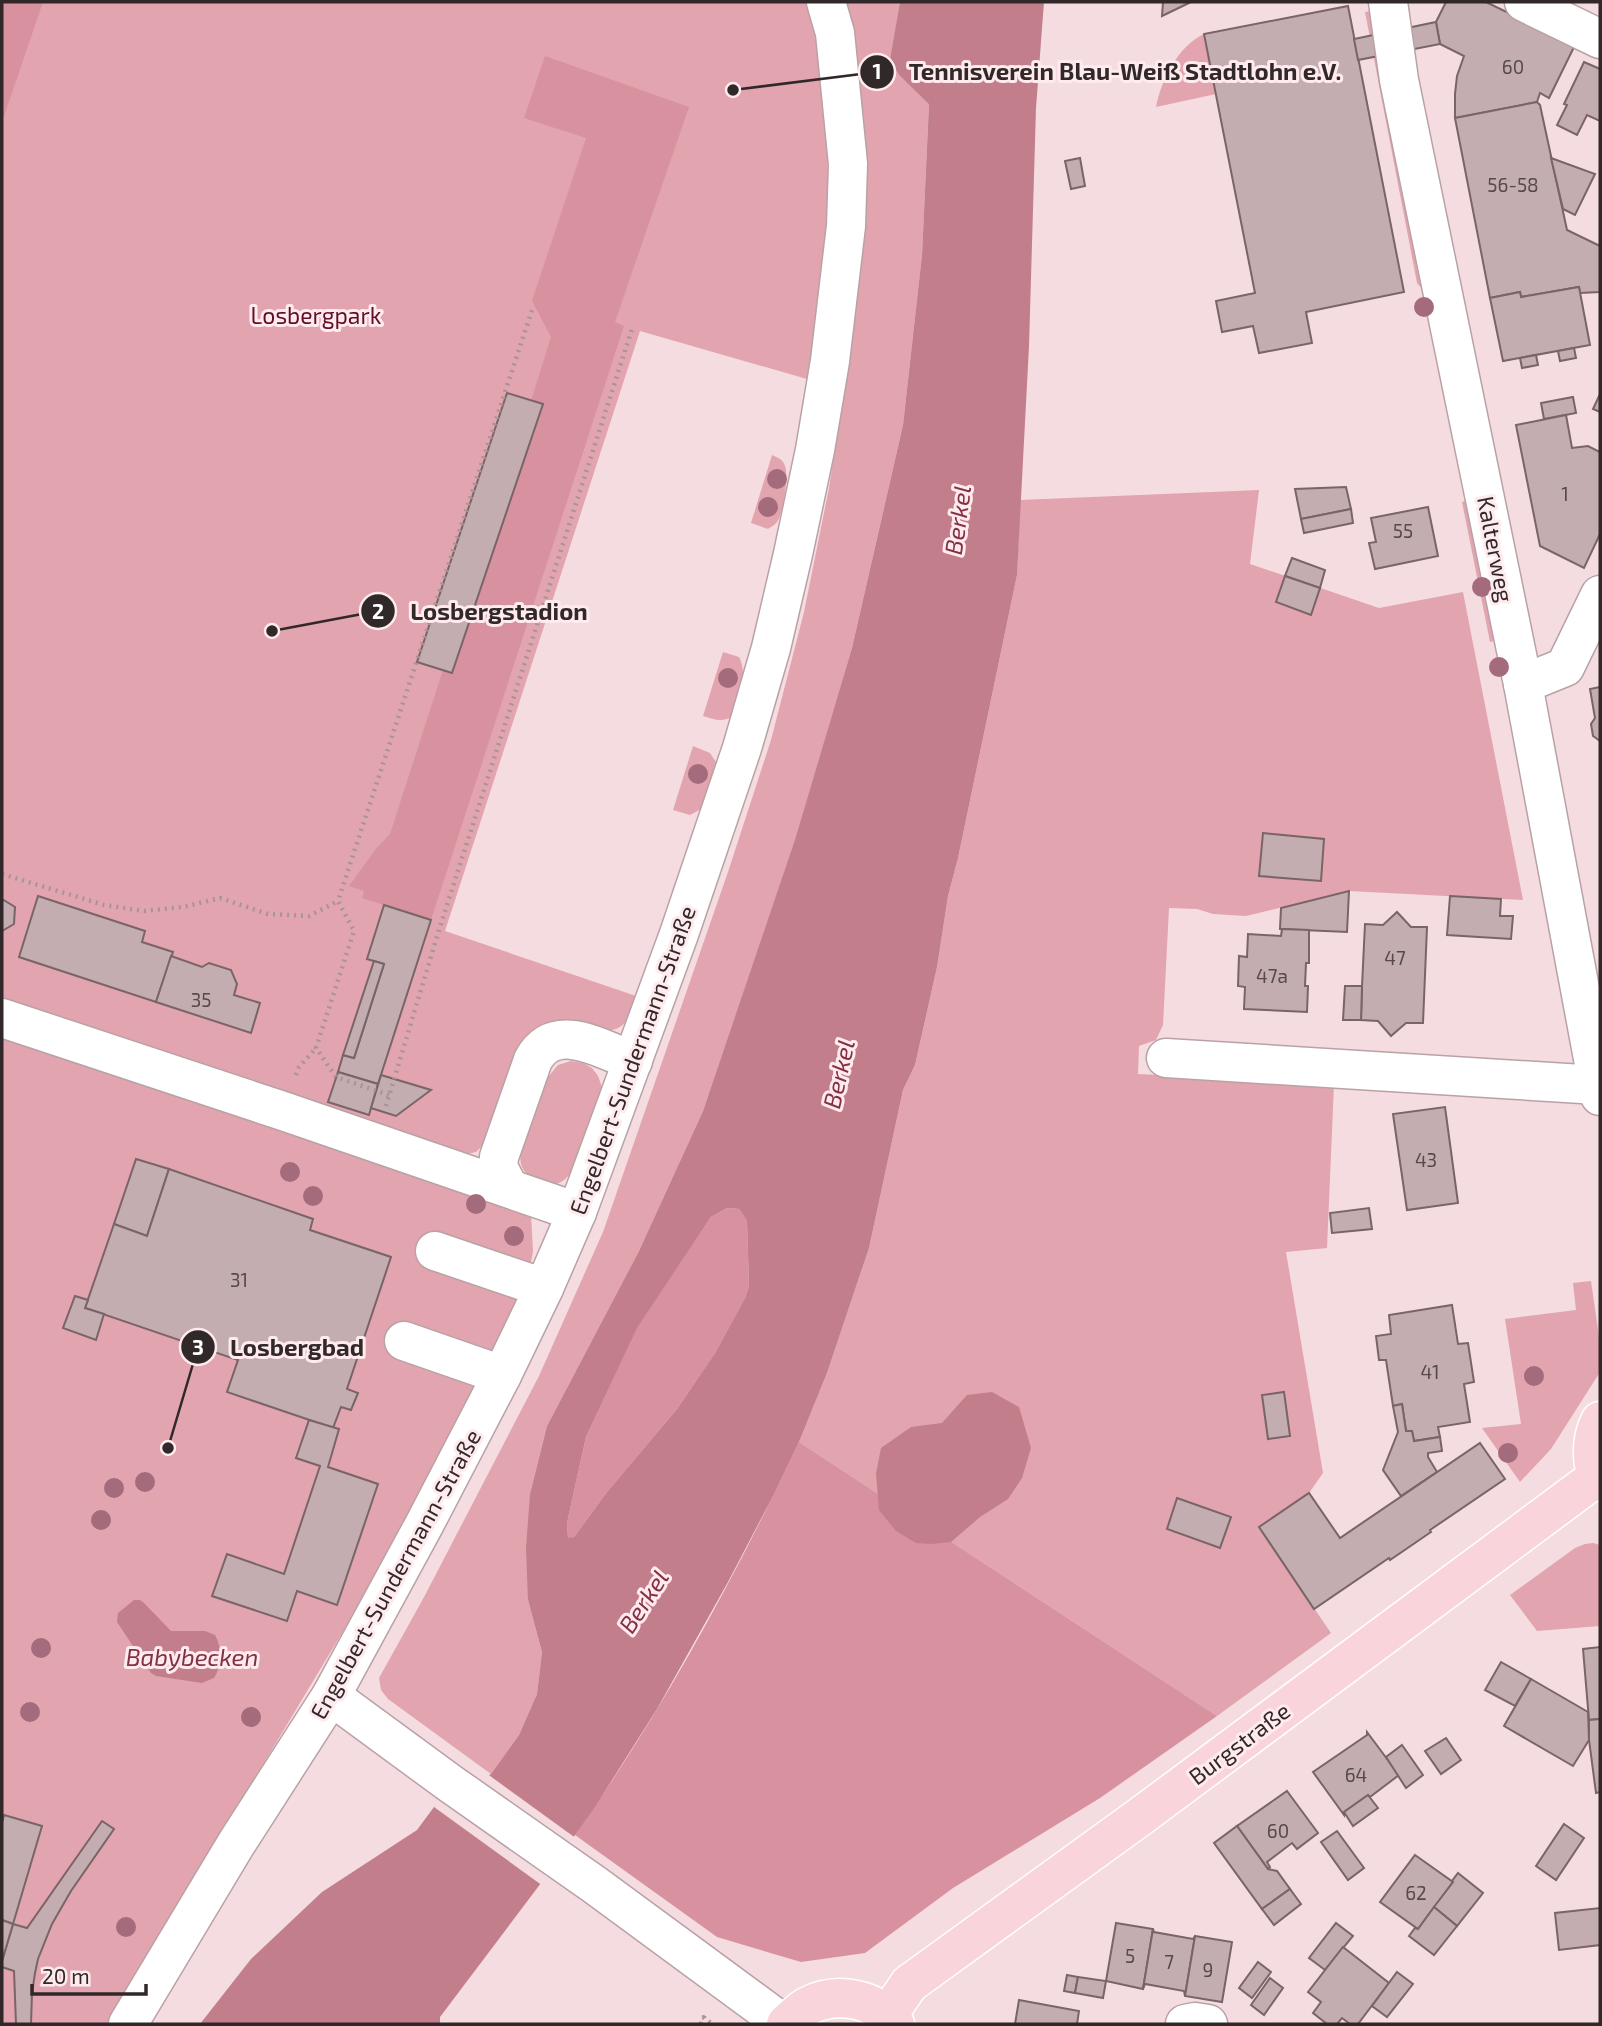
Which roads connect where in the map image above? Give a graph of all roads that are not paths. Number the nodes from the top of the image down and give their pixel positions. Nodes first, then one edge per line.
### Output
1 (825, 2) edge
2 (1388, 2) edge
3 (1524, 2) edge
4 (1600, 39) edge
5 (1600, 595) edge
6 (1523, 684) junction
7 (2, 1018) edge
8 (1166, 1058) dead end
9 (633, 1061) junction
10 (1599, 1091) edge
11 (509, 1188) junction
12 (577, 1212) junction
13 (435, 1251) dead end
14 (544, 1288) junction
15 (404, 1341) dead end
16 (502, 1375) junction
17 (1600, 1421) edge
18 (1599, 1480) edge
19 (331, 1696) junction
20 (891, 2020) edge
21 (128, 2024) edge
22 (785, 2024) edge
23 (1185, 2024) edge
24 (1208, 2024) edge

1 - 9 street, Engelbert-Sundermann-Straße
2 - 6 street, Kalterweg
3 - 4 street
5 - 6 street
6 - 10 street, Kalterweg
7 - 11 street
8 - 10 street
9 - 11 street
9 - 12 street, Engelbert-Sundermann-Straße
11 - 12 street
12 - 14 street, Engelbert-Sundermann-Straße
13 - 14 street
14 - 16 street, Engelbert-Sundermann-Straße
15 - 16 street
16 - 19 street, Engelbert-Sundermann-Straße
17 - 18 main road
18 - 20 main road, Burgstraße
19 - 21 street, Engelbert-Sundermann-Straße
19 - 22 street
20 - 22 main road
23 - 24 street

